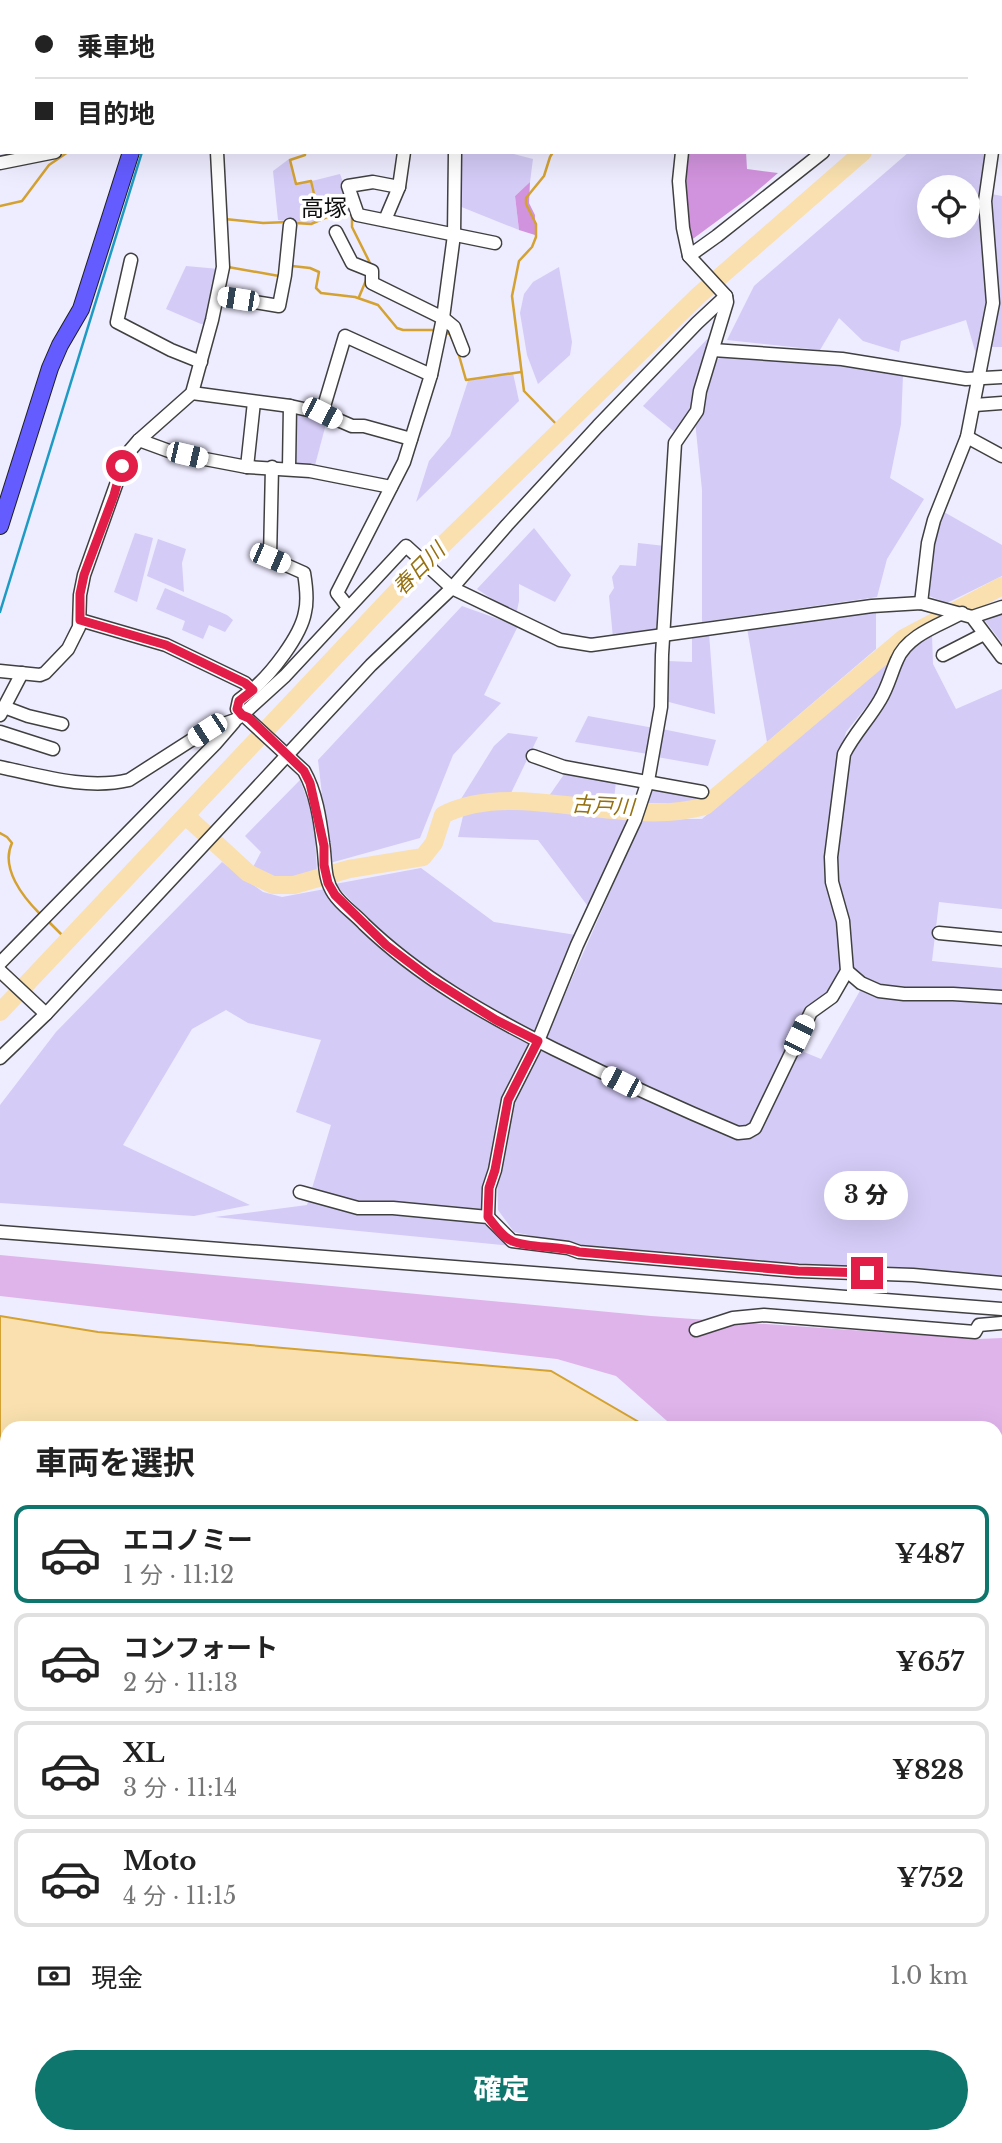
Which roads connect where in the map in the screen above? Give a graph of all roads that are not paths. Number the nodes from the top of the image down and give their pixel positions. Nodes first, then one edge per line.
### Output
1 (45, 154) edge
2 (130, 154) edge
3 (217, 154) edge
4 (404, 154) edge
5 (455, 154) edge
6 (682, 154) edge
7 (820, 154) edge
8 (995, 160) edge
9 (0, 163) edge
10 (399, 187) junction
11 (385, 220) junction
12 (290, 225) dead end
13 (337, 232) dead end
14 (454, 235) junction
15 (495, 243) dead end
16 (691, 259) junction
17 (131, 260) dead end
18 (724, 293) junction
19 (218, 296) junction
20 (443, 317) junction
21 (463, 350) dead end
22 (713, 350) junction
23 (201, 362) junction
24 (431, 375) junction
25 (1002, 377) edge
26 (979, 379) junction
27 (192, 393) junction
28 (254, 402) junction
29 (1002, 403) edge
30 (975, 405) junction
31 (290, 406) junction
32 (322, 413) junction
33 (967, 437) junction
34 (411, 439) junction
35 (139, 440) junction
36 (1001, 453) edge
37 (247, 467) junction
38 (271, 467) junction
39 (289, 468) junction
40 (391, 487) junction
41 (2, 507) edge
42 (0, 526) edge
43 (448, 585) junction
44 (921, 603) junction
45 (348, 607) junction
46 (1002, 607) edge
47 (967, 615) junction
48 (80, 620) junction
49 (664, 635) junction
50 (984, 635) junction
51 (943, 655) dead end
52 (1002, 657) edge
53 (0, 671) edge
54 (22, 673) junction
55 (253, 690) junction
56 (2, 711) edge
57 (242, 718) junction
58 (62, 724) dead end
59 (0, 732) edge
60 (53, 749) dead end
61 (284, 753) junction
62 (533, 756) dead end
63 (0, 767) edge
64 (648, 781) junction
65 (702, 792) dead end
66 (939, 933) dead end
67 (1002, 939) edge
68 (0, 962) edge
69 (0, 971) edge
70 (847, 971) junction
71 (1002, 997) edge
72 (46, 1014) junction
73 (538, 1041) junction
74 (0, 1058) edge
75 (300, 1192) dead end
76 (488, 1217) junction
77 (0, 1232) edge
78 (1002, 1283) edge
79 (1002, 1309) edge
80 (1002, 1323) edge
81 (696, 1330) dead end

1 - 9 street
2 - 41 main road
3 - 19 street
4 - 10 street
5 - 14 street
6 - 16 street
7 - 16 street
8 - 26 street
10 - 11 street
10 - 11 street
11 - 14 street
12 - 19 street
13 - 20 street
14 - 15 street
14 - 20 street
16 - 18 street
17 - 23 street
18 - 22 street
18 - 43 street
19 - 23 street
20 - 21 street
20 - 24 street
22 - 26 street
22 - 49 street
23 - 27 street
24 - 32 street
24 - 34 street
25 - 26 street
26 - 30 street
27 - 28 street
27 - 35 street
28 - 31 street
28 - 37 street
29 - 30 street
30 - 33 street
31 - 32 street
31 - 39 street
32 - 34 street
33 - 36 street
33 - 44 street
34 - 40 street
35 - 37 street
35 - 48 street
37 - 38 street
38 - 39 street
38 - 55 street
39 - 40 street
40 - 45 street
41 - 42 main road
43 - 45 street
43 - 49 street
43 - 61 street
44 - 47 street
44 - 49 street
45 - 57 street
46 - 47 street
47 - 50 street
47 - 70 street
48 - 54 street
48 - 55 street
49 - 64 street
50 - 51 street
50 - 52 street
53 - 54 street
54 - 56 street
55 - 57 street
56 - 58 street
57 - 61 street
57 - 63 street
57 - 68 street
59 - 60 street
61 - 72 street
61 - 73 street
62 - 64 street
64 - 65 street
64 - 73 street
66 - 67 street
69 - 72 street
70 - 71 street
70 - 73 street
72 - 74 street
73 - 76 street
75 - 76 street
76 - 78 street
77 - 79 street
80 - 81 street

